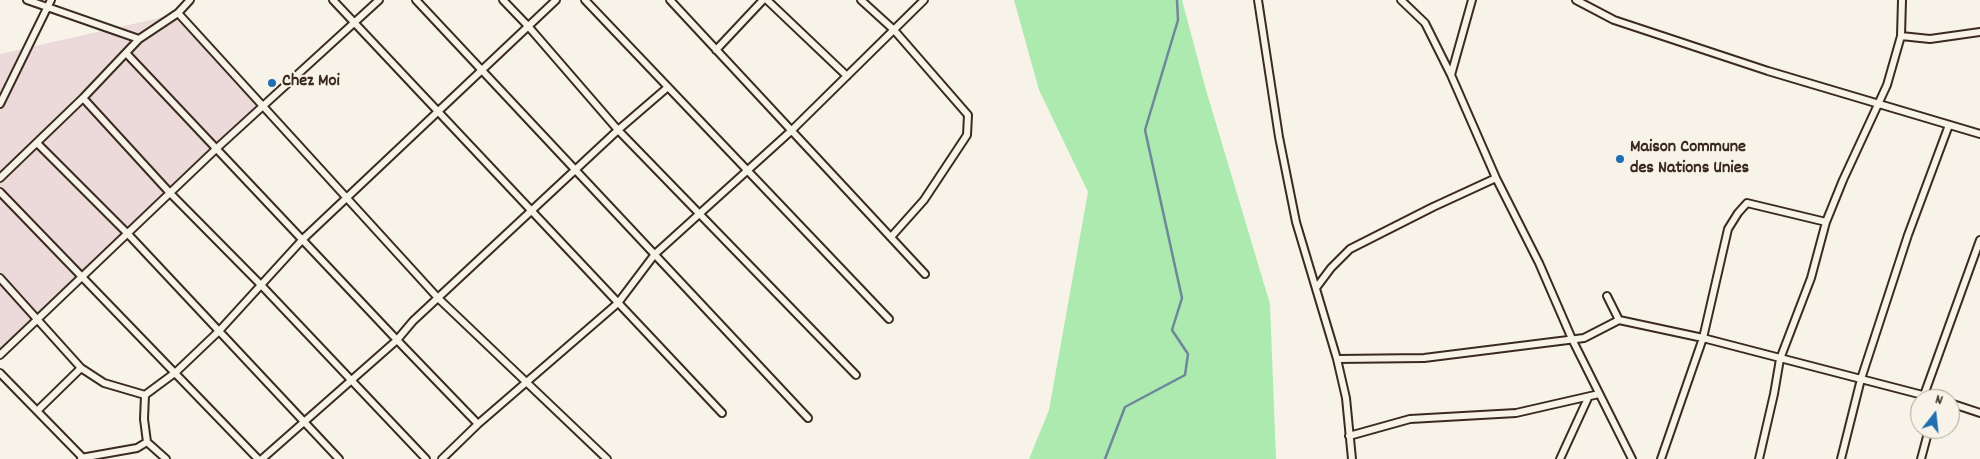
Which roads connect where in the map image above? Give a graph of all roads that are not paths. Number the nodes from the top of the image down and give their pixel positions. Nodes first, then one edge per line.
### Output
1 (27, 0) edge
2 (51, 0) edge
3 (190, 0) edge
4 (334, 0) edge
5 (379, 0) edge
6 (416, 0) edge
7 (503, 0) edge
8 (556, 0) edge
9 (585, 0) edge
10 (670, 0) edge
11 (765, 0) edge
12 (861, 0) edge
13 (924, 0) edge
14 (1258, 0) edge
15 (1402, 0) edge
16 (1472, 0) edge
17 (1576, 0) edge
18 (1902, 0) edge
19 (48, 7) junction
20 (178, 14) junction
21 (355, 23) junction
22 (528, 26) junction
23 (894, 30) junction
24 (1980, 32) edge
25 (1901, 36) junction
26 (139, 39) junction
27 (716, 50) junction
28 (126, 53) junction
29 (482, 71) junction
30 (1451, 75) junction
31 (847, 76) junction
32 (668, 86) junction
33 (83, 98) junction
34 (0, 104) edge
35 (1877, 104) junction
36 (262, 107) junction
37 (438, 112) junction
38 (1949, 125) junction
39 (618, 130) junction
40 (791, 131) junction
41 (1980, 134) edge
42 (37, 143) junction
43 (217, 148) junction
44 (575, 170) junction
45 (748, 170) junction
46 (0, 178) edge
47 (1496, 178) junction
48 (0, 192) edge
49 (170, 193) junction
50 (346, 198) junction
51 (531, 211) junction
52 (700, 214) junction
53 (1826, 222) junction
54 (128, 234) junction
55 (891, 237) junction
56 (303, 239) junction
57 (1980, 240) edge
58 (655, 254) junction
59 (925, 274) dead end
60 (82, 277) junction
61 (0, 278) edge
62 (262, 286) junction
63 (1316, 288) junction
64 (1607, 296) dead end
65 (438, 298) junction
66 (618, 303) junction
67 (889, 319) dead end
68 (38, 320) junction
69 (1619, 320) junction
70 (219, 331) junction
71 (1703, 338) junction
72 (1572, 339) junction
73 (396, 340) junction
74 (0, 356) edge
75 (1337, 359) junction
76 (1780, 359) junction
77 (81, 368) junction
78 (176, 372) junction
79 (0, 373) edge
80 (856, 375) dead end
81 (1861, 379) junction
82 (350, 380) junction
83 (527, 383) junction
84 (1926, 389) edge
85 (1910, 391) edge
86 (1599, 394) junction
87 (145, 395) junction
88 (1588, 398) junction
89 (1960, 406) edge
90 (37, 411) junction
91 (722, 413) dead end
92 (1980, 413) edge
93 (808, 418) dead end
94 (305, 422) junction
95 (478, 424) junction
96 (1349, 436) junction
97 (1926, 439) edge
98 (147, 442) junction
99 (82, 458) edge
100 (166, 459) edge
101 (260, 459) edge
102 (339, 459) edge
103 (426, 459) edge
104 (442, 459) edge
105 (608, 459) edge
106 (1352, 459) edge
107 (1560, 459) edge
108 (1632, 459) edge
109 (1660, 459) edge
110 (1759, 459) edge
111 (1841, 459) edge
112 (1921, 459) edge

1 - 19 street
2 - 19 street
3 - 20 street
4 - 21 street
5 - 21 street
6 - 29 street
7 - 22 street
8 - 22 street
9 - 32 street
10 - 27 street
11 - 27 street
11 - 31 street
12 - 23 street
13 - 23 street
14 - 63 street
15 - 30 street
16 - 30 street
17 - 35 street
18 - 25 street
19 - 26 street
19 - 34 street
20 - 26 street
20 - 36 street
21 - 36 street
21 - 37 street
22 - 29 street
22 - 39 street
23 - 31 street
23 - 55 street
24 - 25 street
25 - 35 street
26 - 28 street
27 - 40 street
28 - 33 street
28 - 43 street
29 - 37 street
29 - 44 street
30 - 47 street
31 - 40 street
32 - 39 street
32 - 45 street
33 - 42 street
33 - 49 street
35 - 38 street
35 - 53 street
36 - 43 street
36 - 50 street
37 - 50 street
37 - 51 street
38 - 41 street
38 - 81 street
39 - 44 street
39 - 52 street
40 - 45 street
40 - 55 street
42 - 46 street
42 - 54 street
43 - 49 street
43 - 56 street
44 - 51 street
44 - 58 street
45 - 52 street
45 - 67 street
47 - 63 street
47 - 72 street
48 - 60 street
49 - 54 street
49 - 62 street
50 - 56 street
50 - 65 street
51 - 65 street
51 - 66 street
52 - 58 street
52 - 80 street
53 - 71 street
53 - 76 street
54 - 60 street
54 - 70 street
55 - 59 street
56 - 62 street
56 - 73 street
57 - 84 street
58 - 66 street
58 - 93 street
60 - 68 street
60 - 78 street
61 - 68 street
62 - 70 street
62 - 82 street
63 - 75 street
64 - 69 street
65 - 73 street
65 - 83 street
66 - 83 street
66 - 91 street
68 - 74 street
68 - 77 street
69 - 71 street
69 - 72 street
70 - 78 street
70 - 94 street
71 - 76 street
71 - 109 street
72 - 75 street
72 - 86 street
73 - 82 street
73 - 95 street
75 - 96 street
76 - 81 street
76 - 110 street
77 - 87 street
77 - 90 street
78 - 87 street
78 - 101 street
79 - 90 street
81 - 85 street
81 - 111 street
82 - 94 street
82 - 103 street
83 - 95 street
83 - 105 street
86 - 88 street
86 - 108 street
87 - 98 street
88 - 96 street
88 - 107 street
89 - 92 street
90 - 99 street
94 - 101 street
94 - 102 street
95 - 104 street
96 - 106 street
97 - 112 street
98 - 99 street
98 - 100 street

